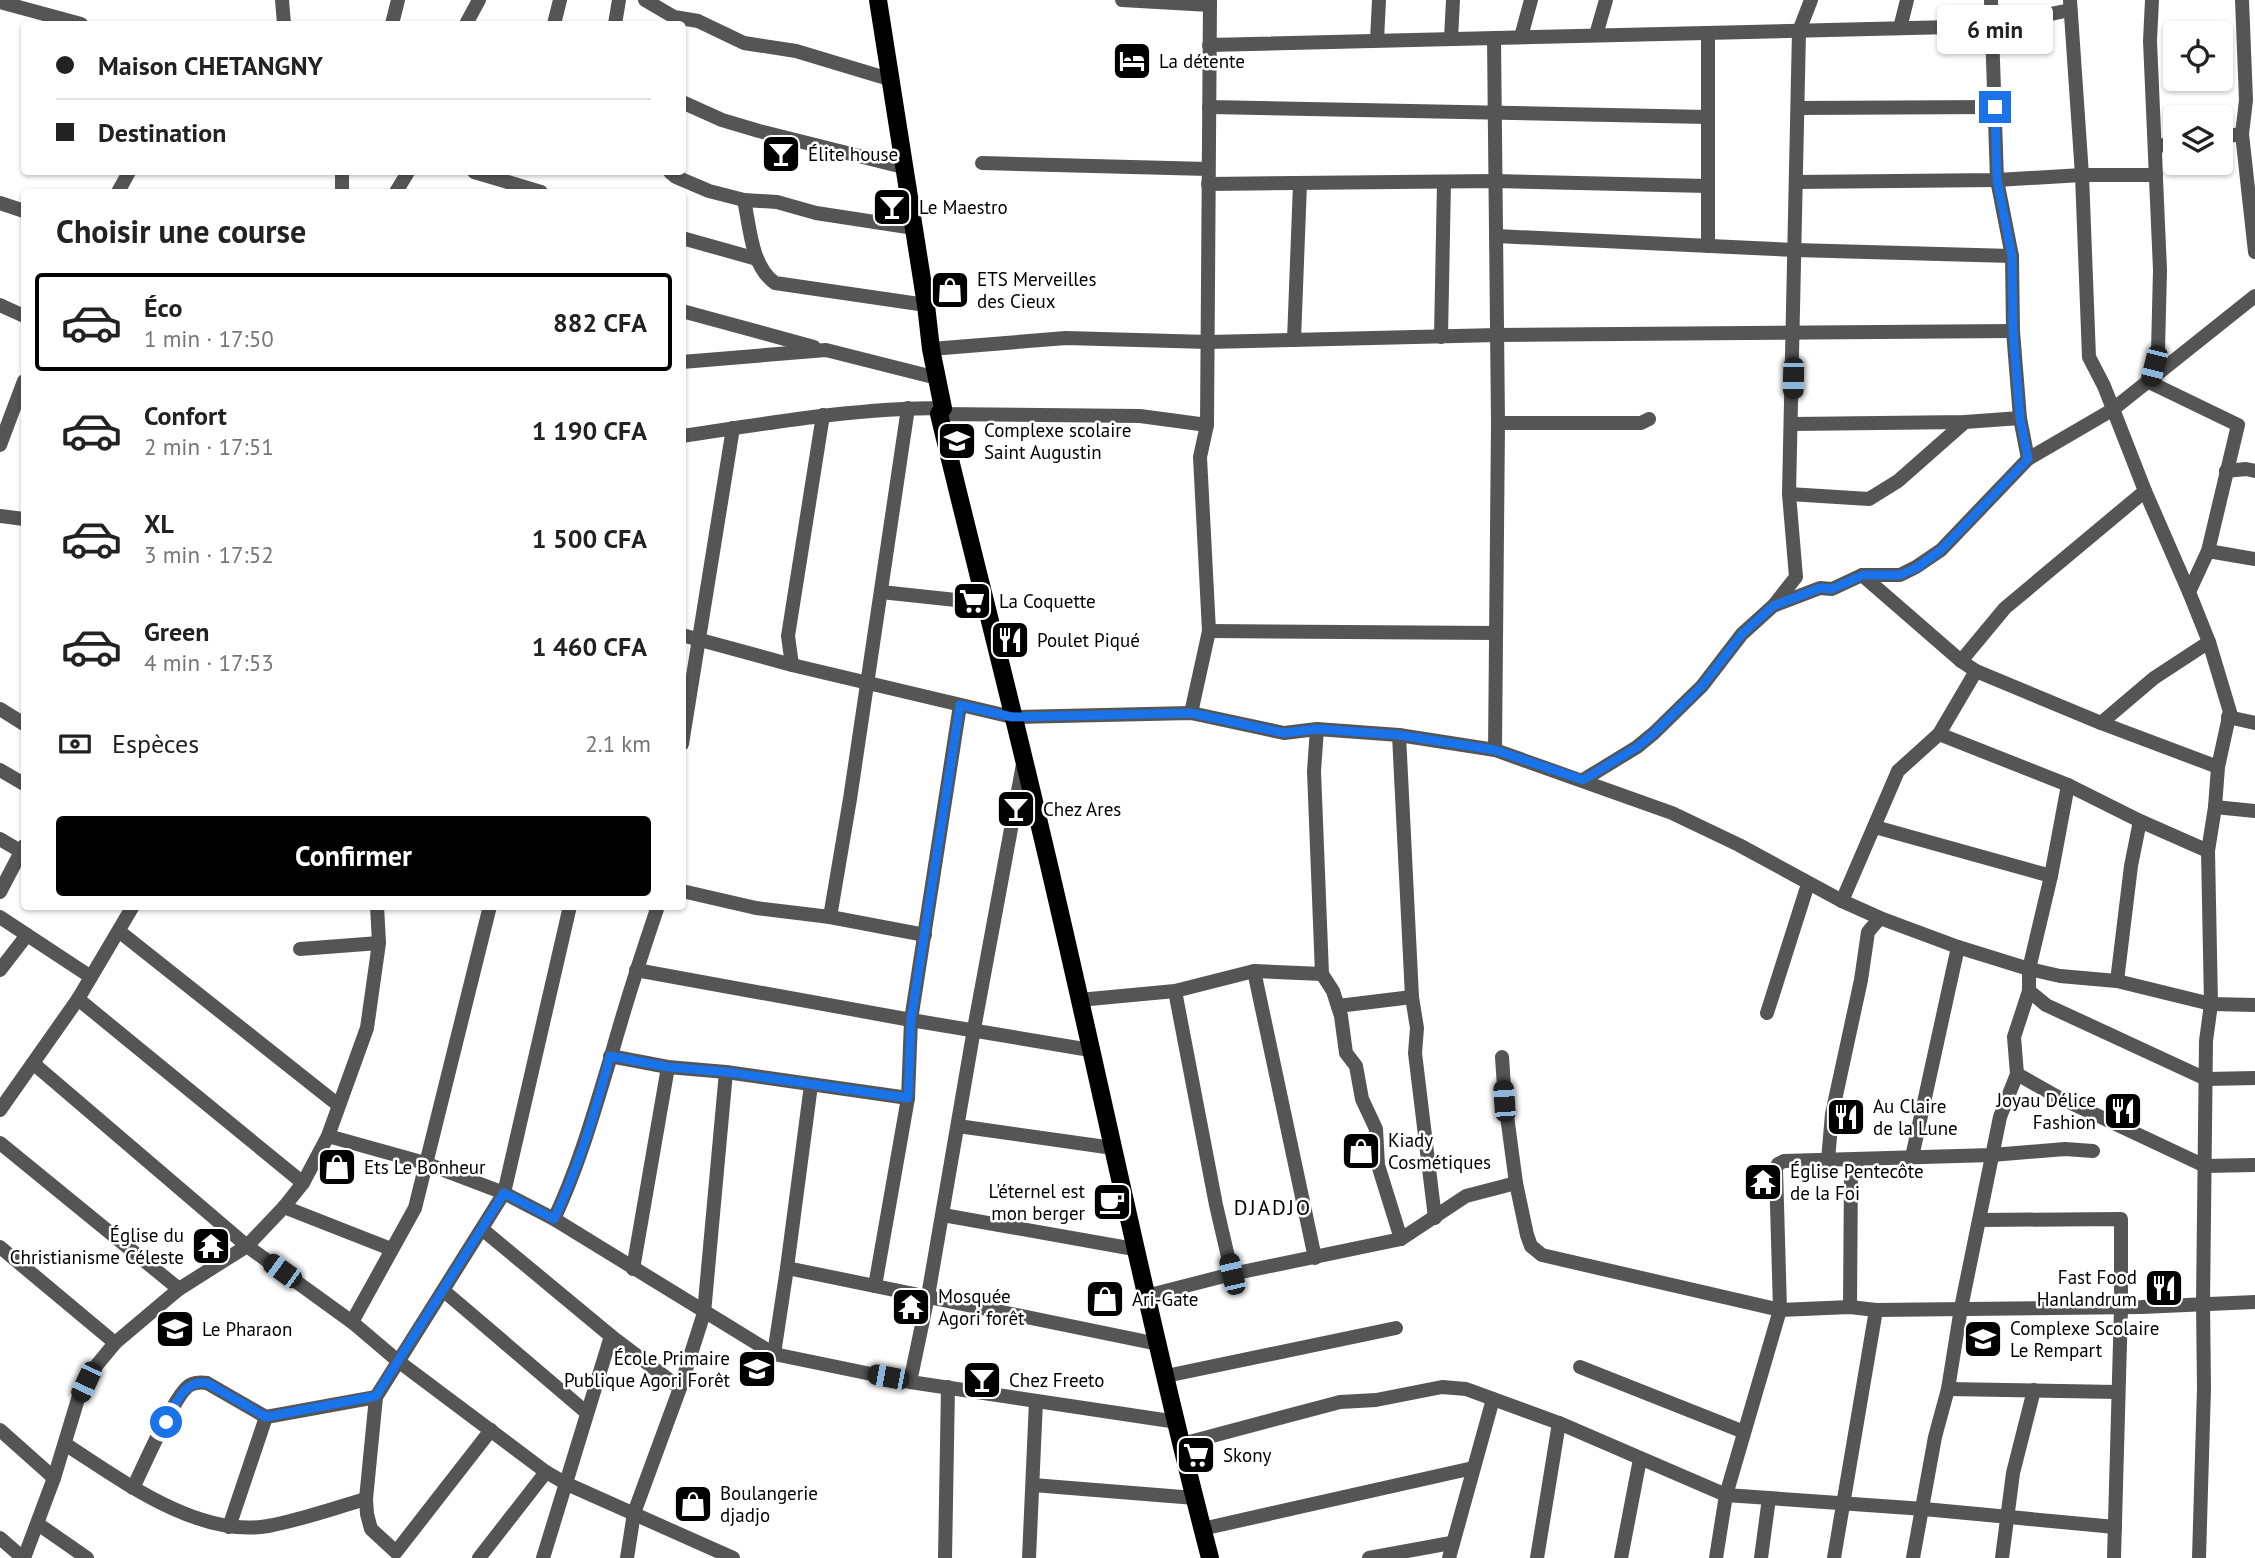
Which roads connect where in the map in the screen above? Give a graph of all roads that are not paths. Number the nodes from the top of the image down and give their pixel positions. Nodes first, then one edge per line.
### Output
1 (282, 0) edge
2 (398, 0) edge
3 (479, 0) edge
4 (560, 0) edge
5 (619, 0) edge
6 (645, 0) edge
7 (878, 0) edge
8 (1122, 0) edge
9 (1379, 0) edge
10 (1453, 0) edge
11 (1531, 0) edge
12 (1606, 0) edge
13 (1811, 0) edge
14 (1908, 0) edge
15 (1991, 0) edge
16 (2152, 0) edge
17 (2242, 0) edge
18 (0, 2) edge
19 (1210, 3) edge
20 (2070, 5) edge
21 (69, 21) edge
22 (284, 21) edge
23 (393, 21) edge
24 (468, 21) edge
25 (555, 21) edge
26 (616, 21) edge
27 (673, 21) edge
28 (1993, 26) junction
29 (1900, 28) junction
30 (1799, 31) junction
31 (1707, 33) junction
32 (1596, 35) junction
33 (1521, 37) junction
34 (1494, 38) junction
35 (1451, 39) junction
36 (1377, 40) junction
37 (1209, 45) junction
38 (889, 79) junction
39 (686, 104) edge
40 (1209, 107) junction
41 (1995, 107) junction
42 (1798, 108) junction
43 (1495, 113) junction
44 (1708, 117) junction
45 (2242, 135) junction
46 (2233, 136) edge
47 (2163, 145) edge
48 (2156, 146) junction
49 (982, 163) dead end
50 (903, 167) junction
51 (1208, 169) junction
52 (482, 175) edge
53 (674, 175) edge
54 (2082, 175) junction
55 (2156, 176) junction
56 (1997, 180) junction
57 (1495, 181) junction
58 (1444, 182) junction
59 (1796, 182) junction
60 (1208, 184) junction
61 (1300, 184) junction
62 (1708, 186) junction
63 (520, 189) edge
64 (744, 200) junction
65 (0, 203) edge
66 (21, 210) edge
67 (914, 228) junction
68 (1496, 236) junction
69 (686, 239) edge
70 (1709, 246) junction
71 (1795, 250) junction
72 (2255, 252) edge
73 (2012, 256) junction
74 (757, 259) junction
75 (2255, 296) edge
76 (0, 305) edge
77 (926, 305) junction
78 (686, 312) edge
79 (21, 315) edge
80 (2013, 331) junction
81 (1794, 332) junction
82 (1497, 335) junction
83 (1441, 337) junction
84 (1294, 340) junction
85 (1208, 342) junction
86 (931, 349) junction
87 (826, 350) junction
88 (686, 362) edge
89 (937, 378) junction
90 (2150, 382) junction
91 (21, 391) edge
92 (908, 408) junction
93 (2112, 410) junction
94 (941, 411) junction
95 (823, 415) junction
96 (2020, 418) junction
97 (1649, 419) dead end
98 (1965, 422) junction
99 (1498, 423) junction
100 (1792, 424) junction
101 (1207, 425) junction
102 (733, 428) junction
103 (686, 435) edge
104 (0, 445) edge
105 (2028, 459) junction
106 (2225, 471) junction
107 (2255, 471) edge
108 (2145, 491) junction
109 (1789, 494) junction
110 (0, 516) edge
111 (21, 519) edge
112 (2208, 551) junction
113 (2255, 559) edge
114 (1863, 575) junction
115 (1796, 577) junction
116 (1820, 588) junction
117 (881, 592) junction
118 (2189, 592) junction
119 (984, 603) junction
120 (1773, 606) junction
121 (1209, 631) junction
122 (1495, 633) junction
123 (686, 636) edge
124 (699, 639) junction
125 (2209, 642) junction
126 (1961, 661) junction
127 (792, 665) junction
128 (1976, 671) junction
129 (867, 682) junction
130 (960, 705) junction
131 (686, 707) edge
132 (0, 709) edge
133 (1191, 713) junction
134 (1012, 717) junction
135 (2228, 717) junction
136 (21, 722) edge
137 (2101, 723) junction
138 (2255, 723) edge
139 (1317, 729) junction
140 (1939, 734) junction
141 (1399, 735) junction
142 (1495, 750) junction
143 (1024, 760) junction
144 (2218, 767) junction
145 (0, 770) edge
146 (1583, 780) junction
147 (21, 782) edge
148 (2068, 785) junction
149 (2216, 807) junction
150 (2255, 811) edge
151 (2140, 821) junction
152 (1875, 827) junction
153 (0, 839) edge
154 (21, 848) edge
155 (2208, 851) junction
156 (21, 853) edge
157 (2051, 876) junction
158 (1808, 884) junction
159 (0, 892) edge
160 (686, 892) edge
161 (1842, 901) junction
162 (131, 910) edge
163 (377, 910) edge
164 (489, 910) edge
165 (569, 910) edge
166 (657, 910) edge
167 (0, 917) edge
168 (830, 917) junction
169 (1880, 919) junction
170 (120, 932) junction
171 (27, 935) junction
172 (925, 935) junction
173 (379, 943) junction
174 (1958, 947) junction
175 (300, 949) dead end
176 (2029, 969) junction
177 (0, 970) edge
178 (636, 970) junction
179 (1254, 971) junction
180 (1322, 974) junction
181 (91, 977) junction
182 (2117, 981) junction
183 (1175, 991) junction
184 (2029, 991) junction
185 (1412, 997) junction
186 (78, 999) junction
187 (1079, 1000) junction
188 (2211, 1004) junction
189 (2255, 1005) edge
190 (1338, 1006) junction
191 (1767, 1013) dead end
192 (911, 1020) junction
193 (974, 1029) junction
194 (1090, 1050) junction
195 (610, 1056) junction
196 (1502, 1057) dead end
197 (34, 1064) junction
198 (668, 1067) junction
199 (726, 1072) junction
200 (2017, 1074) junction
201 (2255, 1078) edge
202 (2206, 1079) junction
203 (811, 1084) junction
204 (908, 1098) junction
205 (337, 1104) junction
206 (0, 1110) edge
207 (958, 1126) junction
208 (328, 1136) junction
209 (0, 1143) edge
210 (1113, 1148) junction
211 (2093, 1151) dead end
212 (1992, 1155) junction
213 (1912, 1157) junction
214 (1860, 1159) junction
215 (1828, 1160) junction
216 (425, 1163) junction
217 (2255, 1165) edge
218 (2205, 1166) junction
219 (303, 1183) junction
220 (1516, 1183) junction
221 (504, 1193) junction
222 (284, 1207) junction
223 (943, 1215) junction
224 (1434, 1218) junction
225 (554, 1219) junction
226 (1980, 1220) junction
227 (482, 1229) junction
228 (1401, 1239) junction
229 (247, 1246) junction
230 (0, 1247) edge
231 (391, 1249) junction
232 (1134, 1249) junction
233 (1315, 1258) junction
234 (788, 1268) junction
235 (633, 1269) junction
236 (1232, 1274) junction
237 (875, 1286) junction
238 (179, 1289) junction
239 (444, 1291) junction
240 (1146, 1296) junction
241 (928, 1297) junction
242 (2255, 1302) edge
243 (2203, 1303) junction
244 (1850, 1307) junction
245 (2121, 1307) junction
246 (1961, 1308) junction
247 (1780, 1310) junction
248 (1876, 1310) junction
249 (704, 1313) junction
250 (352, 1322) junction
251 (1396, 1328) dead end
252 (611, 1336) junction
253 (115, 1342) junction
254 (1158, 1344) junction
255 (774, 1354) junction
256 (398, 1361) junction
257 (1580, 1367) dead end
258 (1166, 1376) junction
259 (910, 1382) junction
260 (948, 1387) junction
261 (680, 1388) junction
262 (1948, 1389) junction
263 (2034, 1391) junction
264 (2118, 1392) junction
265 (376, 1396) junction
266 (1493, 1399) junction
267 (1036, 1401) junction
268 (587, 1413) junction
269 (266, 1417) junction
270 (1177, 1422) junction
271 (1559, 1423) junction
272 (0, 1430) edge
273 (491, 1430) junction
274 (1744, 1432) junction
275 (65, 1444) junction
276 (1182, 1444) junction
277 (1640, 1459) junction
278 (1473, 1468) junction
279 (546, 1472) junction
280 (54, 1478) junction
281 (567, 1484) junction
282 (1033, 1485) junction
283 (133, 1488) junction
284 (1726, 1495) junction
285 (1195, 1498) junction
286 (1769, 1498) junction
287 (366, 1499) junction
288 (1842, 1503) junction
289 (1924, 1508) junction
290 (634, 1513) junction
291 (2007, 1517) junction
292 (38, 1524) junction
293 (229, 1527) junction
294 (2115, 1527) junction
295 (1202, 1529) junction
296 (0, 1538) edge
297 (1451, 1543) junction
298 (400, 1555) edge
299 (24, 1558) edge
300 (87, 1558) edge
301 (479, 1558) edge
302 (543, 1558) edge
303 (627, 1558) edge
304 (733, 1558) edge
305 (945, 1558) edge
306 (1029, 1558) edge
307 (1210, 1558) edge
308 (1369, 1558) edge
309 (1449, 1558) edge
310 (1537, 1558) edge
311 (1621, 1558) edge
312 (1716, 1558) edge
313 (1761, 1558) edge
314 (1834, 1558) edge
315 (1913, 1558) edge
316 (2002, 1558) edge
317 (2114, 1558) edge
318 (2199, 1558) edge

1 - 22 street
2 - 23 street
3 - 24 street
4 - 25 street
5 - 26 street
6 - 27 street
7 - 38 main road
8 - 19 street
9 - 36 street
10 - 35 street
11 - 33 street
12 - 32 street
13 - 30 street
14 - 29 street
15 - 28 street
16 - 48 street
17 - 45 street
18 - 21 street
19 - 37 street
20 - 28 street
20 - 54 street
27 - 38 street
28 - 29 street
28 - 41 street
29 - 30 street
30 - 31 street
30 - 42 street
31 - 32 street
31 - 44 street
32 - 33 street
33 - 34 street
34 - 35 street
34 - 43 street
35 - 36 street
36 - 37 street
37 - 40 street
38 - 50 main road
39 - 50 street
40 - 43 street
40 - 51 street
41 - 42 street
41 - 56 street
42 - 59 street
43 - 44 street
43 - 57 street
44 - 62 street
45 - 46 street
45 - 72 street
47 - 48 street
48 - 55 street
49 - 51 street
50 - 67 main road
51 - 60 street
52 - 63 street
53 - 64 street
54 - 55 street
54 - 56 street
54 - 93 street
55 - 90 street
56 - 59 street
56 - 73 street
57 - 58 street
57 - 62 street
57 - 68 street
58 - 61 street
58 - 83 street
59 - 71 street
60 - 61 street
60 - 85 street
61 - 84 street
62 - 70 street
64 - 67 street
64 - 74 street
65 - 66 street
67 - 77 main road
68 - 70 street
68 - 82 street
69 - 74 street
70 - 71 street
71 - 73 street
71 - 81 street
73 - 80 street
74 - 77 street
75 - 90 street
76 - 79 street
77 - 86 main road
78 - 87 street
80 - 81 street
80 - 96 street
81 - 82 street
81 - 100 street
82 - 83 street
82 - 99 street
83 - 84 street
84 - 85 street
85 - 86 street
85 - 101 street
86 - 89 main road
87 - 88 street
87 - 89 street
89 - 94 main road
90 - 93 street
90 - 106 street
91 - 104 street
92 - 94 street
92 - 95 street
92 - 117 street
93 - 105 street
93 - 108 street
94 - 101 street
94 - 119 main road
95 - 102 street
95 - 127 street
96 - 98 street
96 - 105 street
97 - 99 street
98 - 100 street
98 - 109 street
99 - 122 street
100 - 109 street
101 - 121 street
102 - 103 street
102 - 124 street
105 - 114 street
106 - 107 street
106 - 112 street
108 - 118 street
108 - 126 street
109 - 115 street
110 - 111 street
112 - 113 street
112 - 118 street
114 - 116 street
114 - 126 street
115 - 116 street
115 - 120 street
116 - 120 street
117 - 119 street
117 - 129 street
118 - 125 street
119 - 134 main road
120 - 146 street
121 - 122 street
121 - 133 street
122 - 142 street
123 - 124 street
124 - 127 street
124 - 131 street
125 - 135 street
125 - 137 street
126 - 128 street
127 - 129 street
128 - 137 street
128 - 140 street
129 - 130 street
129 - 168 street
130 - 134 street
130 - 172 street
132 - 136 street
133 - 134 street
133 - 139 street
134 - 143 main road
135 - 138 street
135 - 144 street
137 - 144 street
139 - 141 street
139 - 180 street
140 - 148 street
140 - 152 street
141 - 142 street
141 - 185 street
142 - 146 street
143 - 187 main road
143 - 193 street
144 - 149 street
145 - 147 street
146 - 158 street
148 - 151 street
148 - 157 street
149 - 150 street
149 - 155 street
151 - 155 street
151 - 182 street
152 - 157 street
152 - 161 street
153 - 154 street
155 - 188 street
156 - 159 street
157 - 176 street
158 - 161 street
158 - 191 street
160 - 168 street
161 - 169 street
162 - 170 street
163 - 173 street
164 - 216 street
165 - 221 street
166 - 178 street
167 - 171 street
168 - 172 street
169 - 174 street
169 - 215 street
170 - 181 street
170 - 205 street
171 - 177 street
171 - 181 street
172 - 192 street
173 - 175 street
173 - 205 street
174 - 176 street
174 - 213 street
176 - 182 street
176 - 184 street
178 - 192 street
178 - 195 street
179 - 180 street
179 - 183 street
179 - 233 street
180 - 190 street
181 - 186 street
182 - 188 street
183 - 187 street
183 - 236 street
184 - 200 street
184 - 202 street
185 - 190 street
185 - 224 street
186 - 197 street
186 - 219 street
187 - 194 main road
188 - 189 street
188 - 202 street
190 - 228 street
192 - 193 street
192 - 204 street
193 - 194 street
193 - 207 street
194 - 210 main road
195 - 198 street
195 - 225 street
196 - 220 street
197 - 206 street
197 - 229 street
198 - 199 street
198 - 235 street
199 - 203 street
199 - 249 street
200 - 212 street
200 - 218 street
201 - 202 street
202 - 218 street
203 - 204 street
203 - 234 street
204 - 237 street
205 - 208 street
207 - 210 street
207 - 223 street
208 - 216 street
208 - 219 street
209 - 238 street
210 - 232 main road
211 - 212 street
212 - 213 street
212 - 226 street
213 - 214 street
214 - 215 street
214 - 244 street
215 - 247 street
216 - 221 street
216 - 231 street
217 - 218 street
218 - 243 street
219 - 222 street
220 - 224 street
220 - 247 street
221 - 225 street
221 - 227 street
222 - 229 street
222 - 231 street
223 - 232 street
223 - 241 street
224 - 228 street
225 - 235 street
226 - 245 street
226 - 246 street
227 - 239 street
227 - 252 street
228 - 233 street
229 - 238 street
229 - 250 street
230 - 253 street
231 - 250 street
232 - 240 main road
233 - 236 street
234 - 237 street
234 - 255 street
235 - 249 street
236 - 240 street
237 - 241 street
238 - 253 street
239 - 256 street
239 - 268 street
240 - 254 main road
241 - 254 street
241 - 259 street
242 - 243 street
243 - 245 street
243 - 318 street
244 - 247 street
244 - 248 street
245 - 246 street
245 - 264 street
246 - 248 street
246 - 262 street
247 - 274 street
248 - 288 street
249 - 255 street
249 - 261 street
250 - 256 street
251 - 258 street
252 - 261 street
252 - 268 street
253 - 275 street
254 - 258 main road
255 - 259 street
256 - 265 street
256 - 273 street
257 - 274 street
258 - 270 main road
259 - 260 street
260 - 267 street
260 - 305 street
261 - 290 street
262 - 263 street
262 - 289 street
263 - 264 street
263 - 291 street
264 - 294 street
265 - 269 street
265 - 287 street
266 - 271 street
266 - 276 street
266 - 278 street
267 - 270 street
267 - 282 street
268 - 281 street
269 - 283 street
269 - 293 street
270 - 276 main road
271 - 277 street
271 - 310 street
272 - 280 street
273 - 279 street
273 - 298 street
274 - 284 street
275 - 280 street
275 - 283 street
276 - 285 main road
277 - 284 street
277 - 311 street
278 - 295 street
278 - 297 street
279 - 281 street
279 - 301 street
280 - 292 street
281 - 290 street
281 - 302 street
282 - 285 street
282 - 306 street
283 - 293 street
284 - 286 street
284 - 312 street
285 - 295 main road
286 - 288 street
286 - 313 street
287 - 293 street
287 - 298 street
288 - 289 street
288 - 314 street
289 - 291 street
289 - 315 street
290 - 303 street
290 - 304 street
291 - 294 street
291 - 316 street
292 - 299 street
292 - 300 street
294 - 317 street
295 - 307 main road
296 - 299 street
297 - 308 street
297 - 309 street

